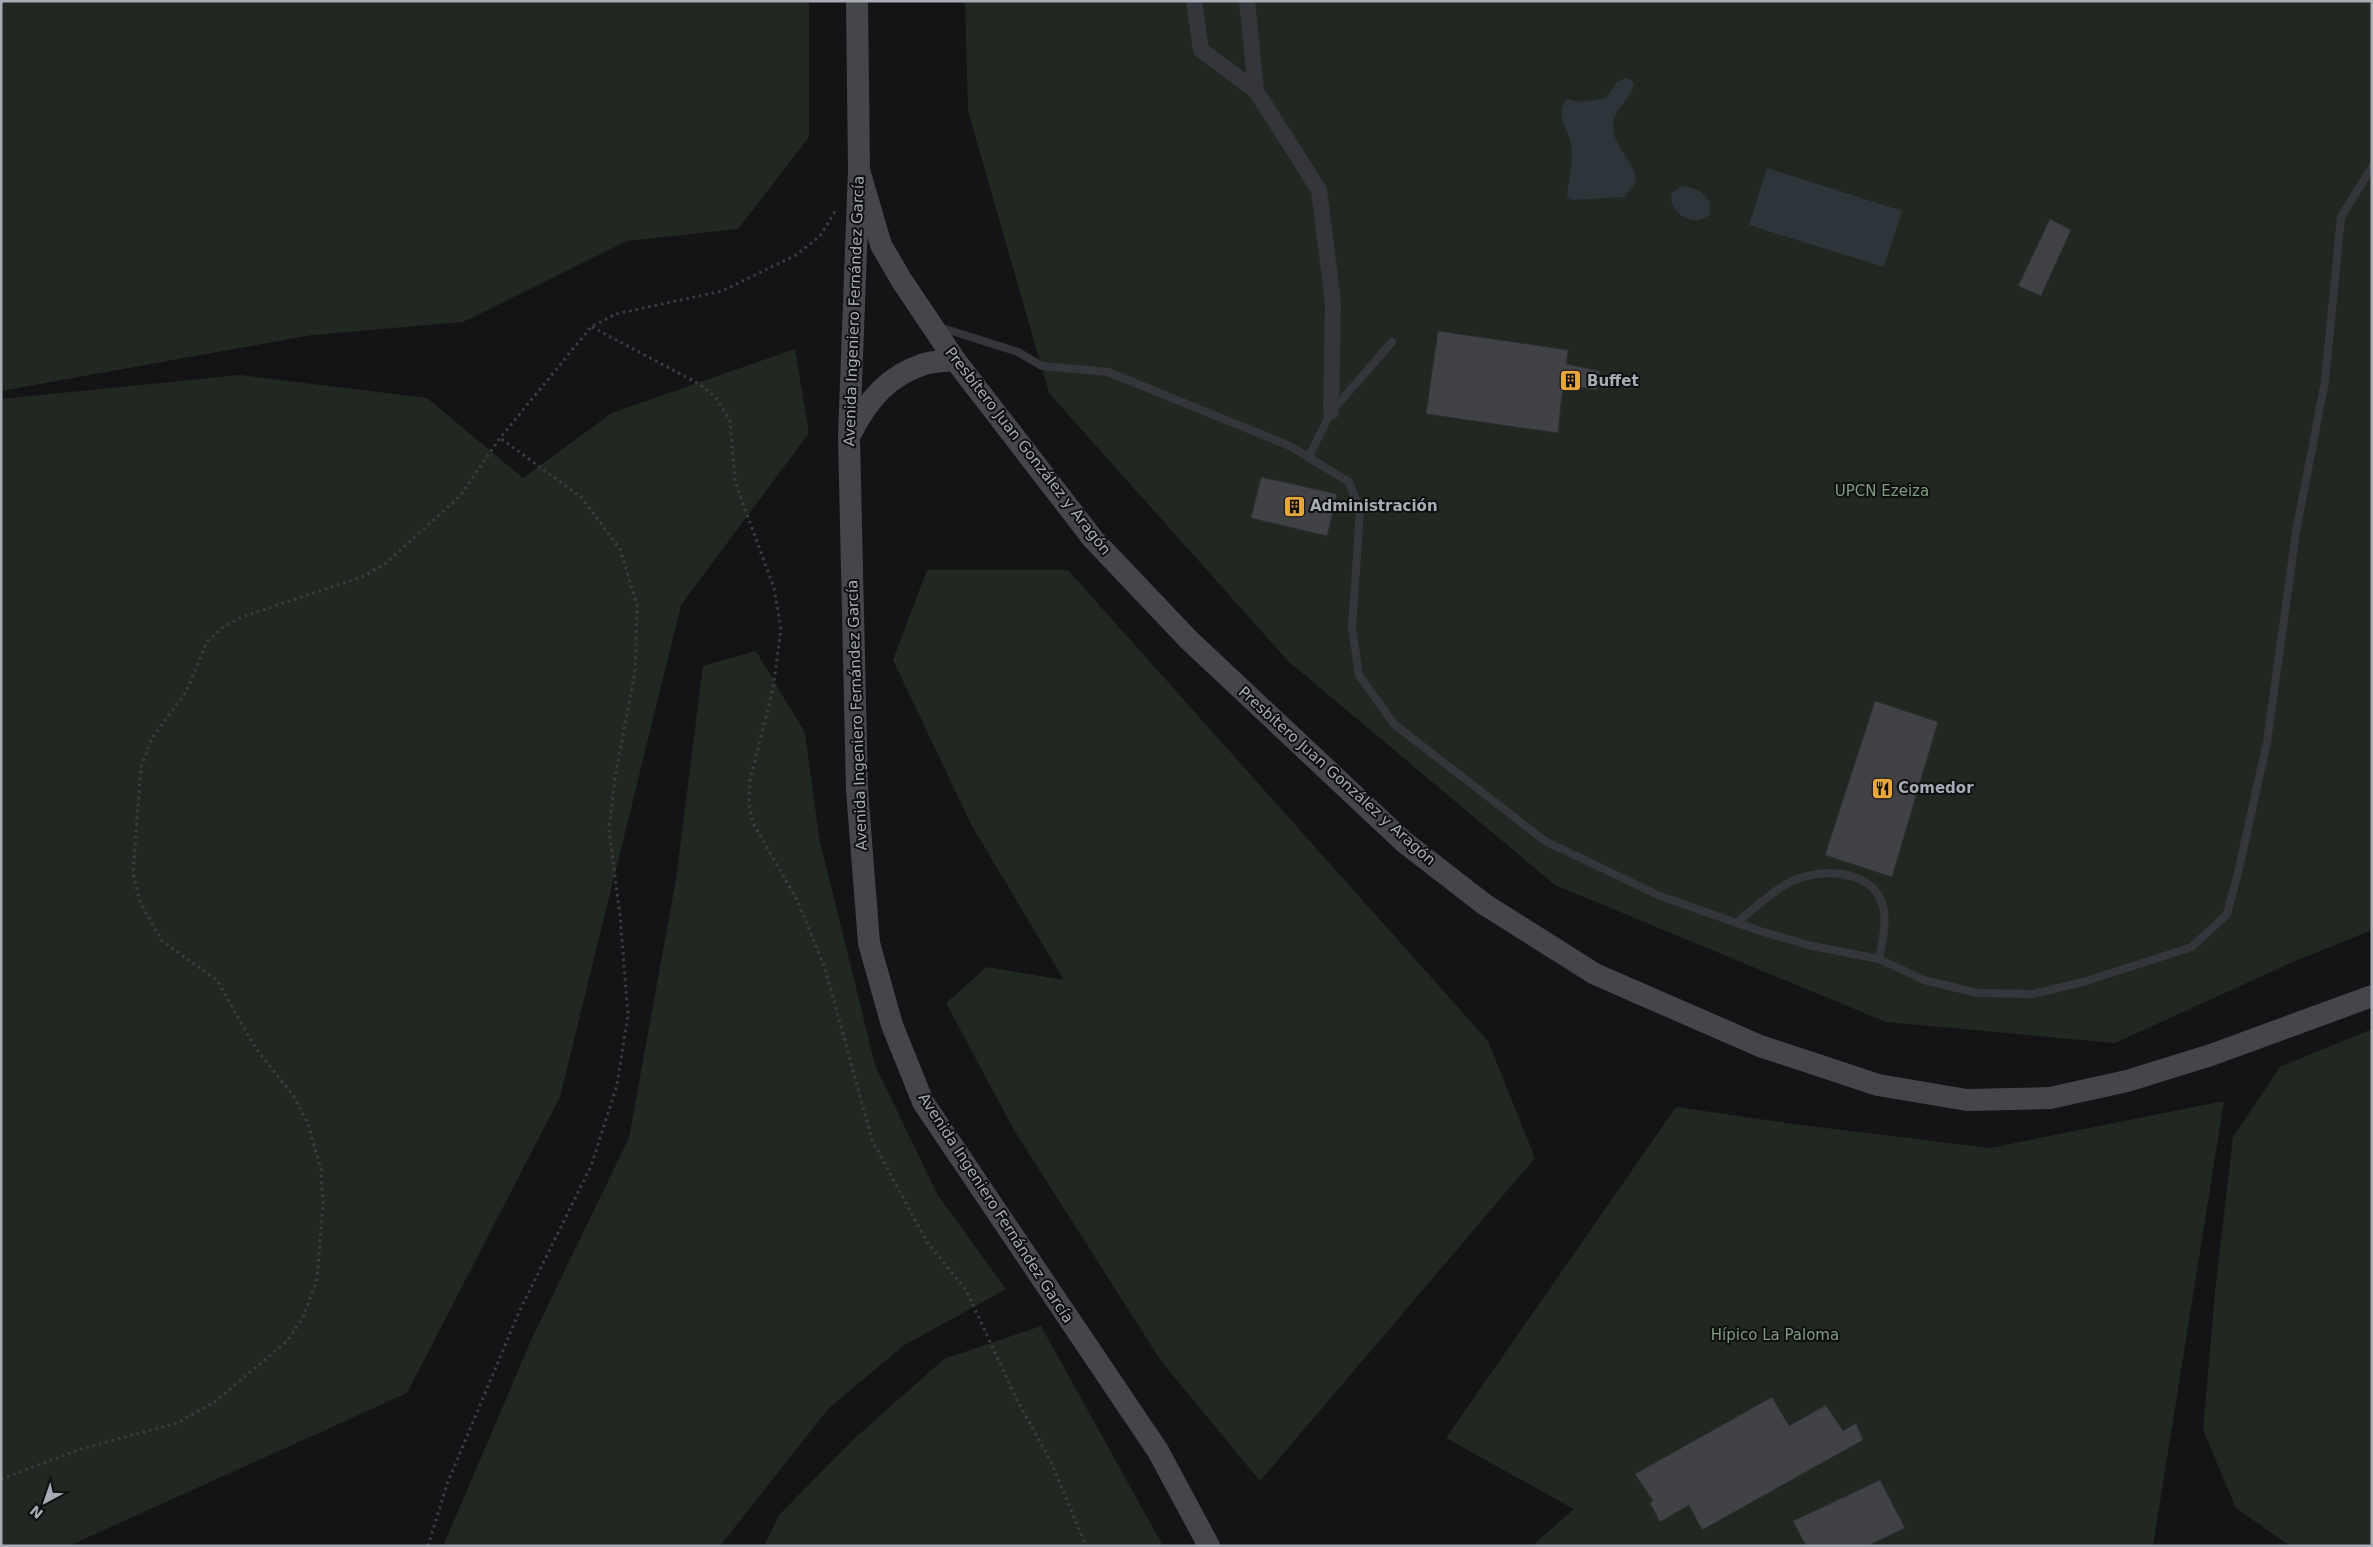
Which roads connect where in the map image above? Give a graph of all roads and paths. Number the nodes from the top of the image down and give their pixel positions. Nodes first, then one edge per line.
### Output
1 (857, 1) edge
2 (1194, 1) edge
3 (1246, 1) edge
4 (1256, 91) junction
5 (2372, 167) edge
6 (859, 170) junction
7 (840, 203) dead end
8 (930, 324) junction
9 (591, 327) junction
10 (1392, 342) dead end
11 (955, 360) junction
12 (1331, 412) junction
13 (849, 437) junction
14 (500, 438) junction
15 (1308, 458) junction
16 (1736, 923) junction
17 (1879, 959) junction
18 (2372, 996) edge
19 (1, 1478) edge
20 (428, 1546) edge
21 (1086, 1546) edge
22 (1209, 1546) edge

1 - 6 street, Avenida Ingeniero Fernández García
2 - 4 street
3 - 4 street
4 - 12 street
5 - 17 lane
6 - 8 street, Presbítero Juan González y Aragón
6 - 13 street, Avenida Ingeniero Fernández García
7 - 9 path
8 - 11 street, Presbítero Juan González y Aragón
8 - 15 lane
9 - 14 path
9 - 21 path
10 - 12 lane
11 - 13 street
11 - 18 street, Presbítero Juan González y Aragón
12 - 15 lane
13 - 22 street, Avenida Ingeniero Fernández García
14 - 19 path
14 - 20 path
15 - 16 lane
16 - 17 lane
16 - 17 lane

